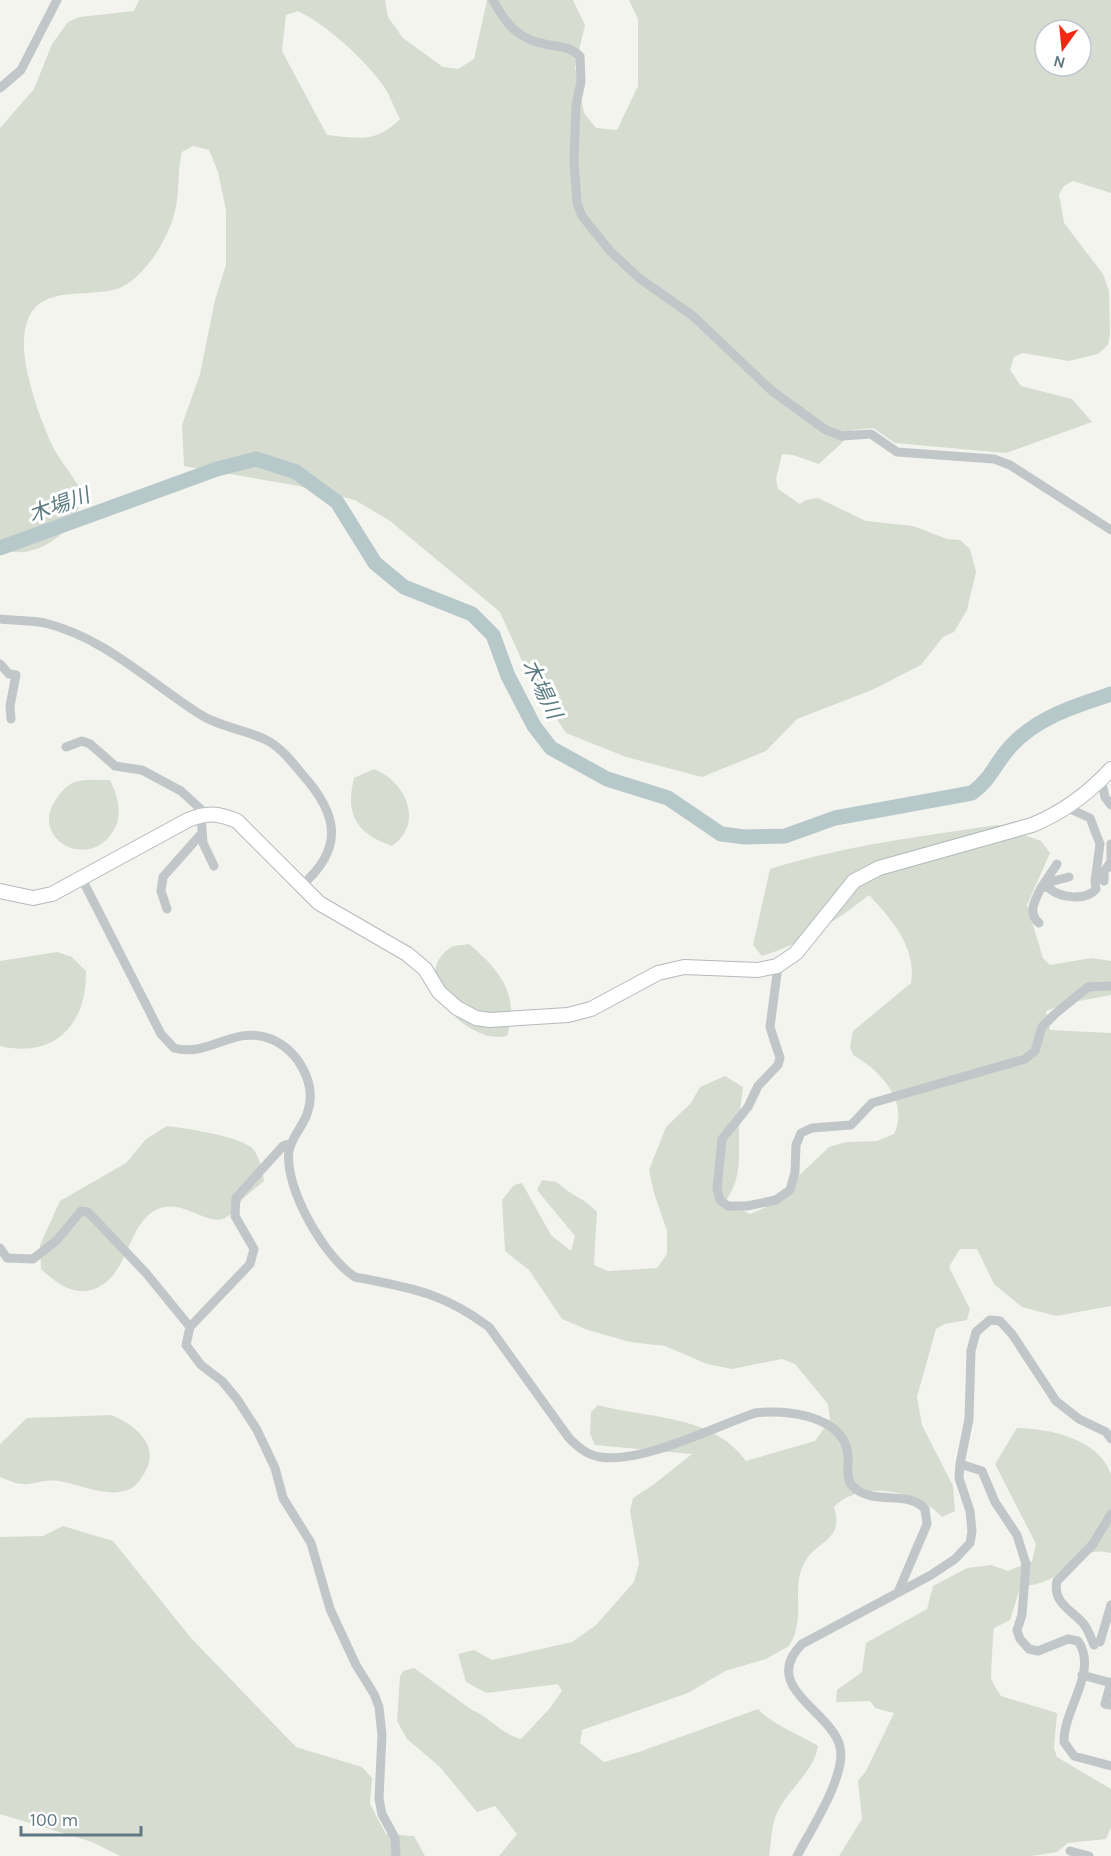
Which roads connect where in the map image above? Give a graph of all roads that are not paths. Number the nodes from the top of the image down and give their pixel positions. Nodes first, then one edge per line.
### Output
1 (57, 0) edge
2 (493, 0) edge
3 (0, 88) edge
4 (1110, 527) edge
5 (0, 619) edge
6 (0, 664) edge
7 (11, 719) dead end
8 (66, 747) dead end
9 (1111, 769) edge
10 (1101, 779) junction
11 (1111, 805) edge
12 (1068, 808) junction
13 (203, 814) junction
14 (202, 833) junction
15 (1111, 844) edge
16 (1098, 858) junction
17 (1110, 862) edge
18 (1057, 864) dead end
19 (214, 866) dead end
20 (1069, 877) dead end
21 (82, 879) junction
22 (1104, 881) dead end
23 (301, 886) junction
24 (1046, 887) junction
25 (0, 891) edge
26 (167, 909) dead end
27 (1039, 923) dead end
28 (778, 966) junction
29 (1111, 986) edge
30 (291, 1143) junction
31 (0, 1248) edge
32 (190, 1327) junction
33 (1111, 1439) edge
34 (960, 1464) junction
35 (1111, 1514) edge
36 (899, 1590) junction
37 (1111, 1605) edge
38 (1097, 1643) junction
39 (1111, 1645) edge
40 (1084, 1650) junction
41 (1082, 1675) junction
42 (1111, 1683) edge
43 (1111, 1705) edge
44 (1111, 1766) edge
45 (1070, 1851) dead end
46 (396, 1856) edge
47 (797, 1856) edge
48 (1089, 1856) edge

1 - 3 street
2 - 4 street
5 - 23 street
6 - 7 street
8 - 13 street
9 - 10 street
10 - 11 street
10 - 12 street
12 - 16 street
12 - 28 street
13 - 14 street
13 - 21 street
13 - 23 street
14 - 19 street
14 - 26 street
15 - 17 street
16 - 17 street
16 - 24 street
17 - 22 street
18 - 24 street
20 - 24 street
21 - 25 street
21 - 30 street
23 - 28 street
24 - 27 street
28 - 29 street
30 - 32 street
30 - 36 street
31 - 32 street
32 - 46 street
33 - 34 street
34 - 36 street
34 - 40 street
35 - 38 street
36 - 47 street
37 - 38 street
38 - 39 street
38 - 40 street
40 - 41 street
41 - 42 street
41 - 44 street
42 - 43 street
45 - 48 street

